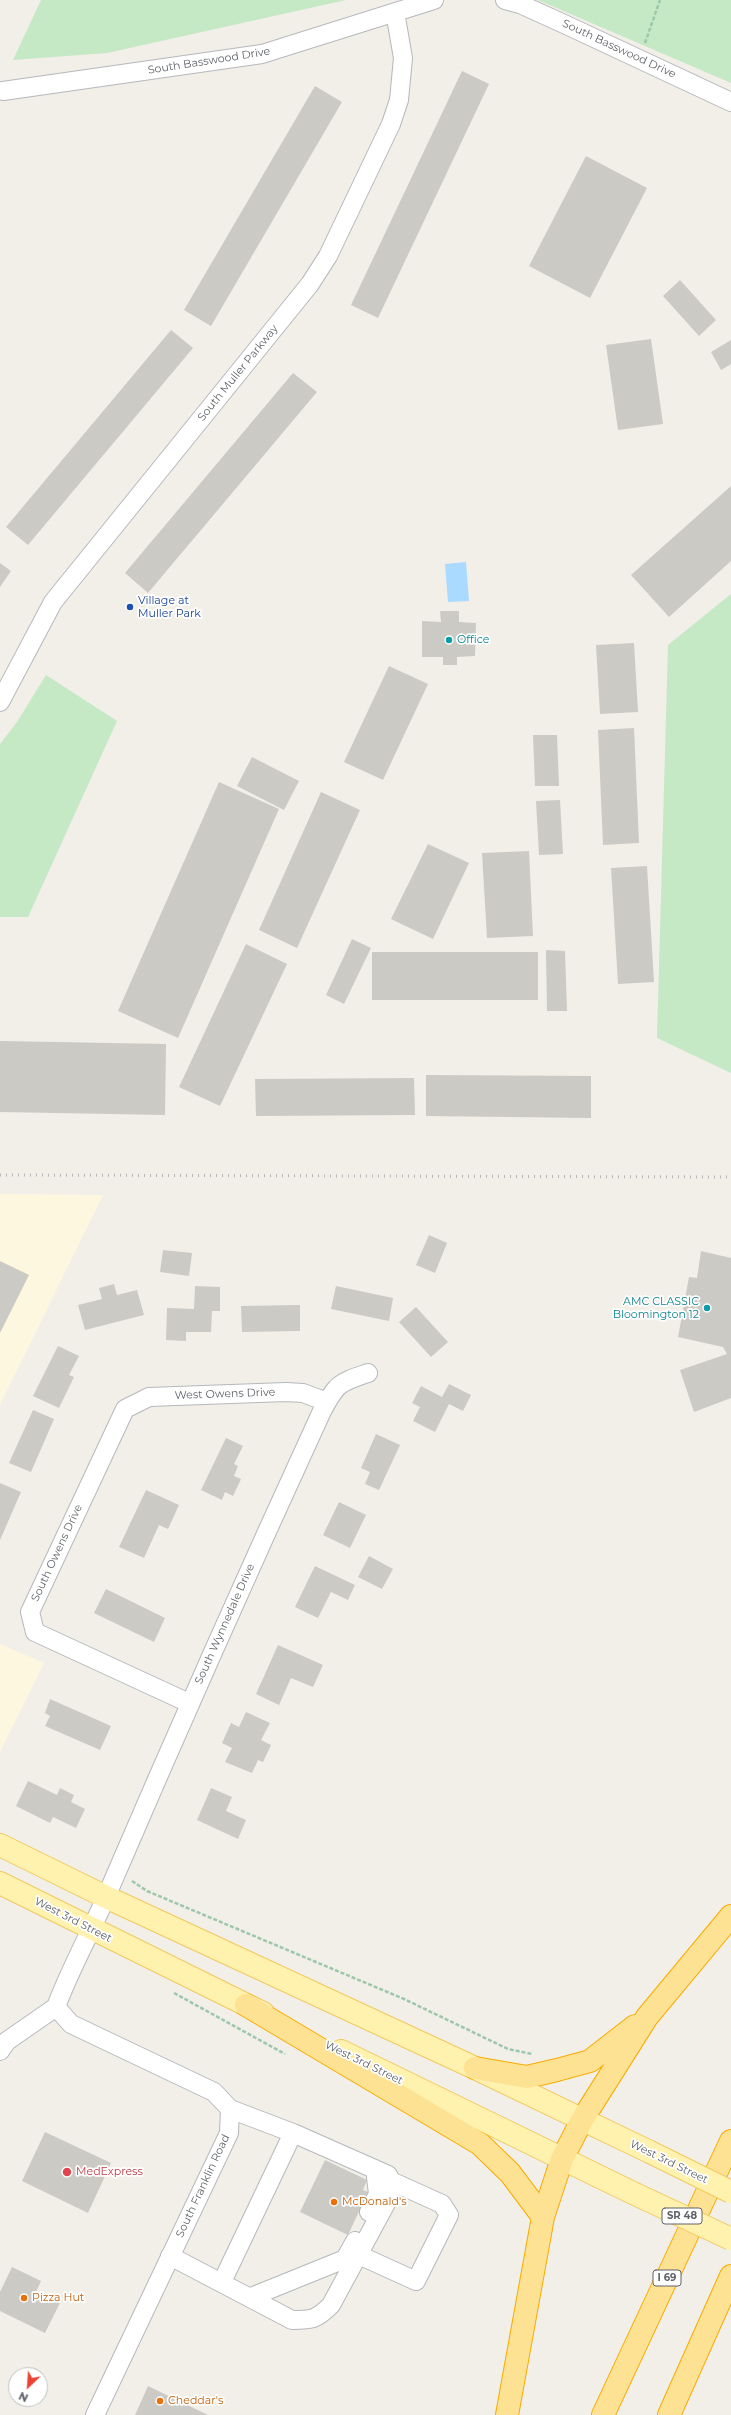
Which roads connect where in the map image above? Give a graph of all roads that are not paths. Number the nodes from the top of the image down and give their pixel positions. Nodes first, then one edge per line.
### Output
1 (434, 0) edge
2 (505, 0) edge
3 (395, 12) junction
4 (3, 91) dead end
5 (731, 102) edge
6 (0, 702) edge
7 (368, 1374) dead end
8 (327, 1402) junction
9 (125, 1410) joint
10 (189, 1703) junction
11 (0, 1845) edge
12 (0, 1883) edge
13 (106, 1897) junction
14 (731, 1916) edge
15 (91, 1930) junction
16 (246, 2005) junction
17 (56, 2007) junction
18 (647, 2017) junction
19 (0, 2051) edge
20 (475, 2068) junction
21 (230, 2109) junction
22 (582, 2120) junction
23 (293, 2132) junction
24 (731, 2141) edge
25 (562, 2159) junction
26 (375, 2169) junction
27 (390, 2181) junction
28 (731, 2192) edge
29 (543, 2217) junction
30 (731, 2239) edge
31 (354, 2253) junction
32 (170, 2256) junction
33 (731, 2276) edge
34 (222, 2282) junction
35 (250, 2298) junction
36 (95, 2415) edge
37 (507, 2415) edge
38 (603, 2415) edge
39 (669, 2415) edge

1 - 3 street, South Basswood Drive
2 - 5 street, South Basswood Drive
3 - 4 street, South Basswood Drive
3 - 6 street, South Muller Parkway
7 - 8 street, South Wynnedale Drive
8 - 9 street, West Owens Drive
8 - 10 street, South Wynnedale Drive
9 - 10 street, South Owens Drive
10 - 13 street, South Wynnedale Drive
11 - 13 main road, West 3rd Street
12 - 15 main road, West 3rd Street
13 - 15 street, South Wynnedale Drive
13 - 20 main road, West 3rd Street
14 - 18 highway
15 - 16 main road, West 3rd Street
15 - 17 street
16 - 25 main road, West 3rd Street
16 - 29 highway
17 - 19 street
17 - 21 street
18 - 20 highway
18 - 22 highway
20 - 22 main road, West 3rd Street
21 - 23 street
21 - 32 street, South Franklin Road
22 - 25 highway
22 - 28 main road, West 3rd Street, bridge
23 - 26 street
23 - 34 street
24 - 38 highway, I 69
25 - 29 highway
25 - 30 main road, West 3rd Street / SR 48, bridge
26 - 27 street
26 - 31 street
27 - 31 street
27 - 31 street
29 - 37 highway
31 - 35 street
31 - 35 street
32 - 34 street
32 - 36 street, South Franklin Road
33 - 39 highway
34 - 35 street

